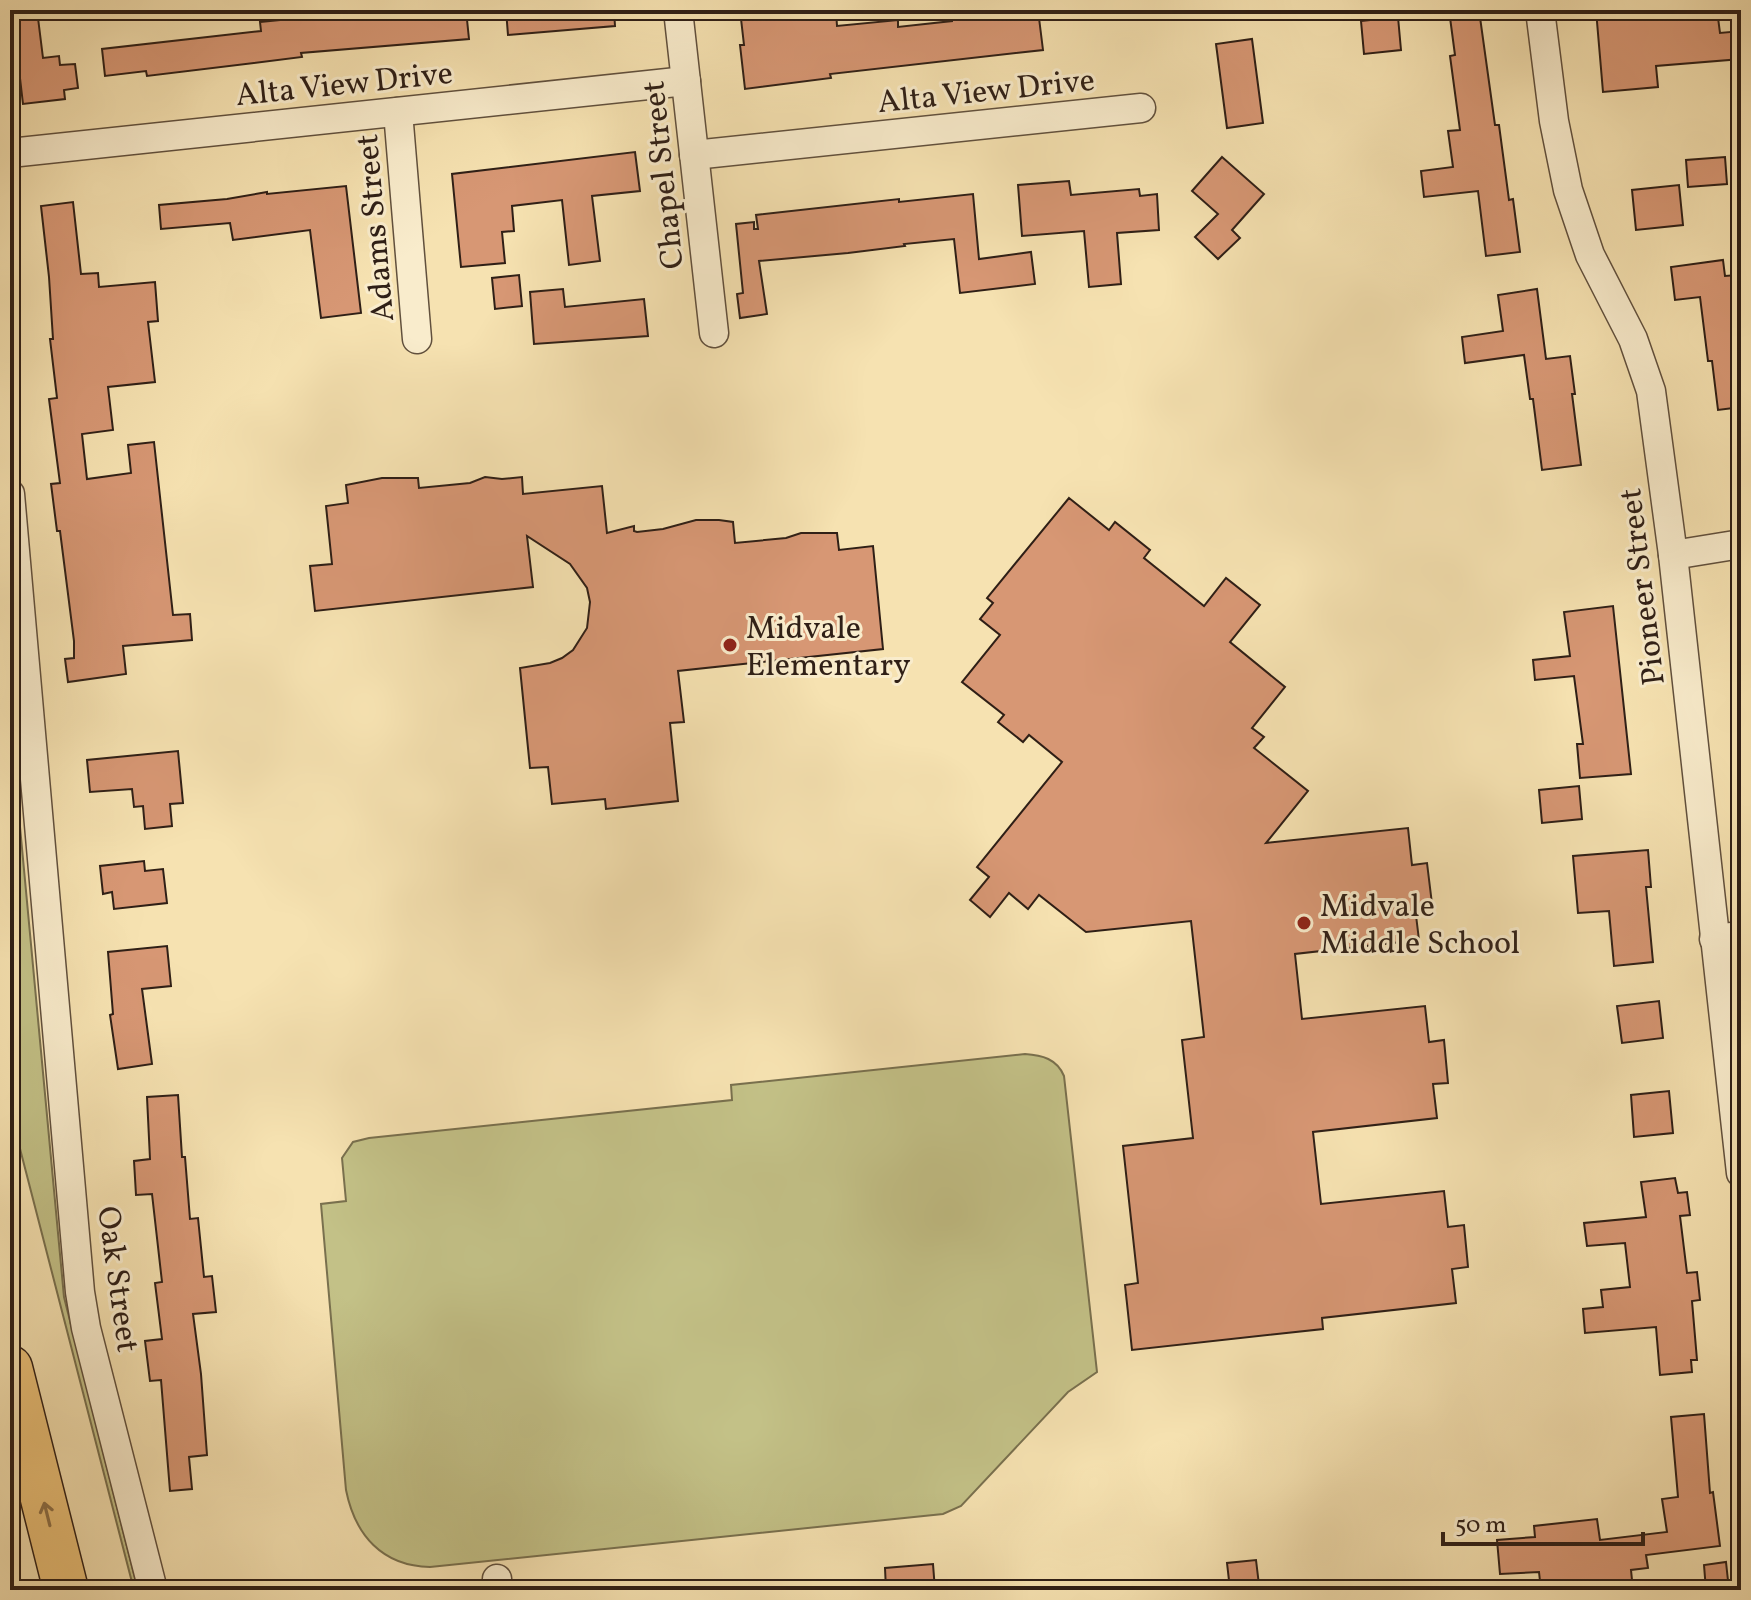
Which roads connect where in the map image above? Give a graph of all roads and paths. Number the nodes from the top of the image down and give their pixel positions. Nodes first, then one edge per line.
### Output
1 (678, 10) edge
2 (1540, 10) edge
3 (686, 81) junction
4 (1141, 108) dead end
5 (398, 112) junction
6 (10, 153) edge
7 (694, 155) junction
8 (714, 333) dead end
9 (417, 339) dead end
10 (10, 494) edge
11 (1741, 544) edge
12 (1673, 555) junction
13 (1728, 938) edge
14 (1741, 1173) edge
15 (10, 1368) edge
16 (66, 1590) edge
17 (153, 1590) edge

1 - 3 street, Chapel Street
2 - 12 street, Pioneer Street
3 - 5 street, Alta View Drive
3 - 7 street, Chapel Street
4 - 7 street, Alta View Drive
5 - 6 street, Alta View Drive
5 - 9 street, Adams Street
7 - 8 street, Chapel Street
10 - 17 street, Oak Street
11 - 12 street
12 - 13 street, Pioneer Street
13 - 14 street, Pioneer Street
16 -> 15 highway

